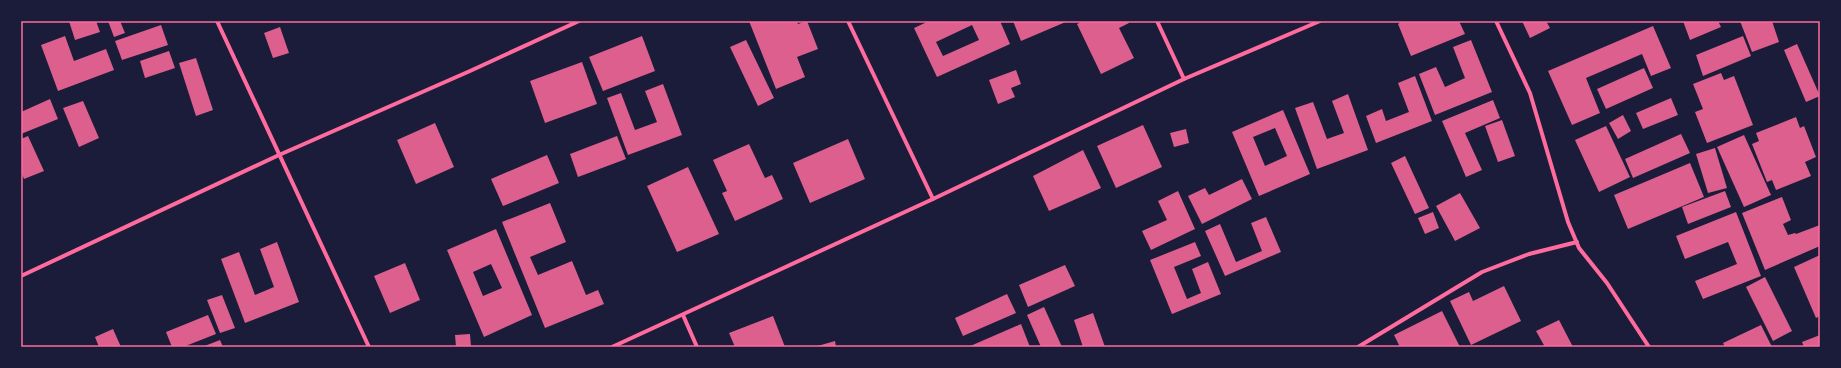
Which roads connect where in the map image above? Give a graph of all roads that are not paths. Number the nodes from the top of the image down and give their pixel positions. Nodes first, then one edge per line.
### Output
1 (217, 21) edge
2 (579, 21) edge
3 (848, 21) edge
4 (1157, 21) edge
5 (1320, 21) edge
6 (1496, 21) edge
7 (1184, 79) junction
8 (279, 155) junction
9 (933, 199) junction
10 (1577, 242) junction
11 (21, 276) edge
12 (683, 315) junction
13 (369, 347) edge
14 (612, 347) edge
15 (697, 347) edge
16 (1358, 347) edge
17 (1649, 347) edge

1 - 8 street
2 - 8 street
3 - 9 street
4 - 7 street
5 - 7 street
6 - 10 street
7 - 9 street
8 - 11 street
8 - 13 street
9 - 12 street
10 - 16 street
10 - 17 street
12 - 14 street
12 - 15 street

